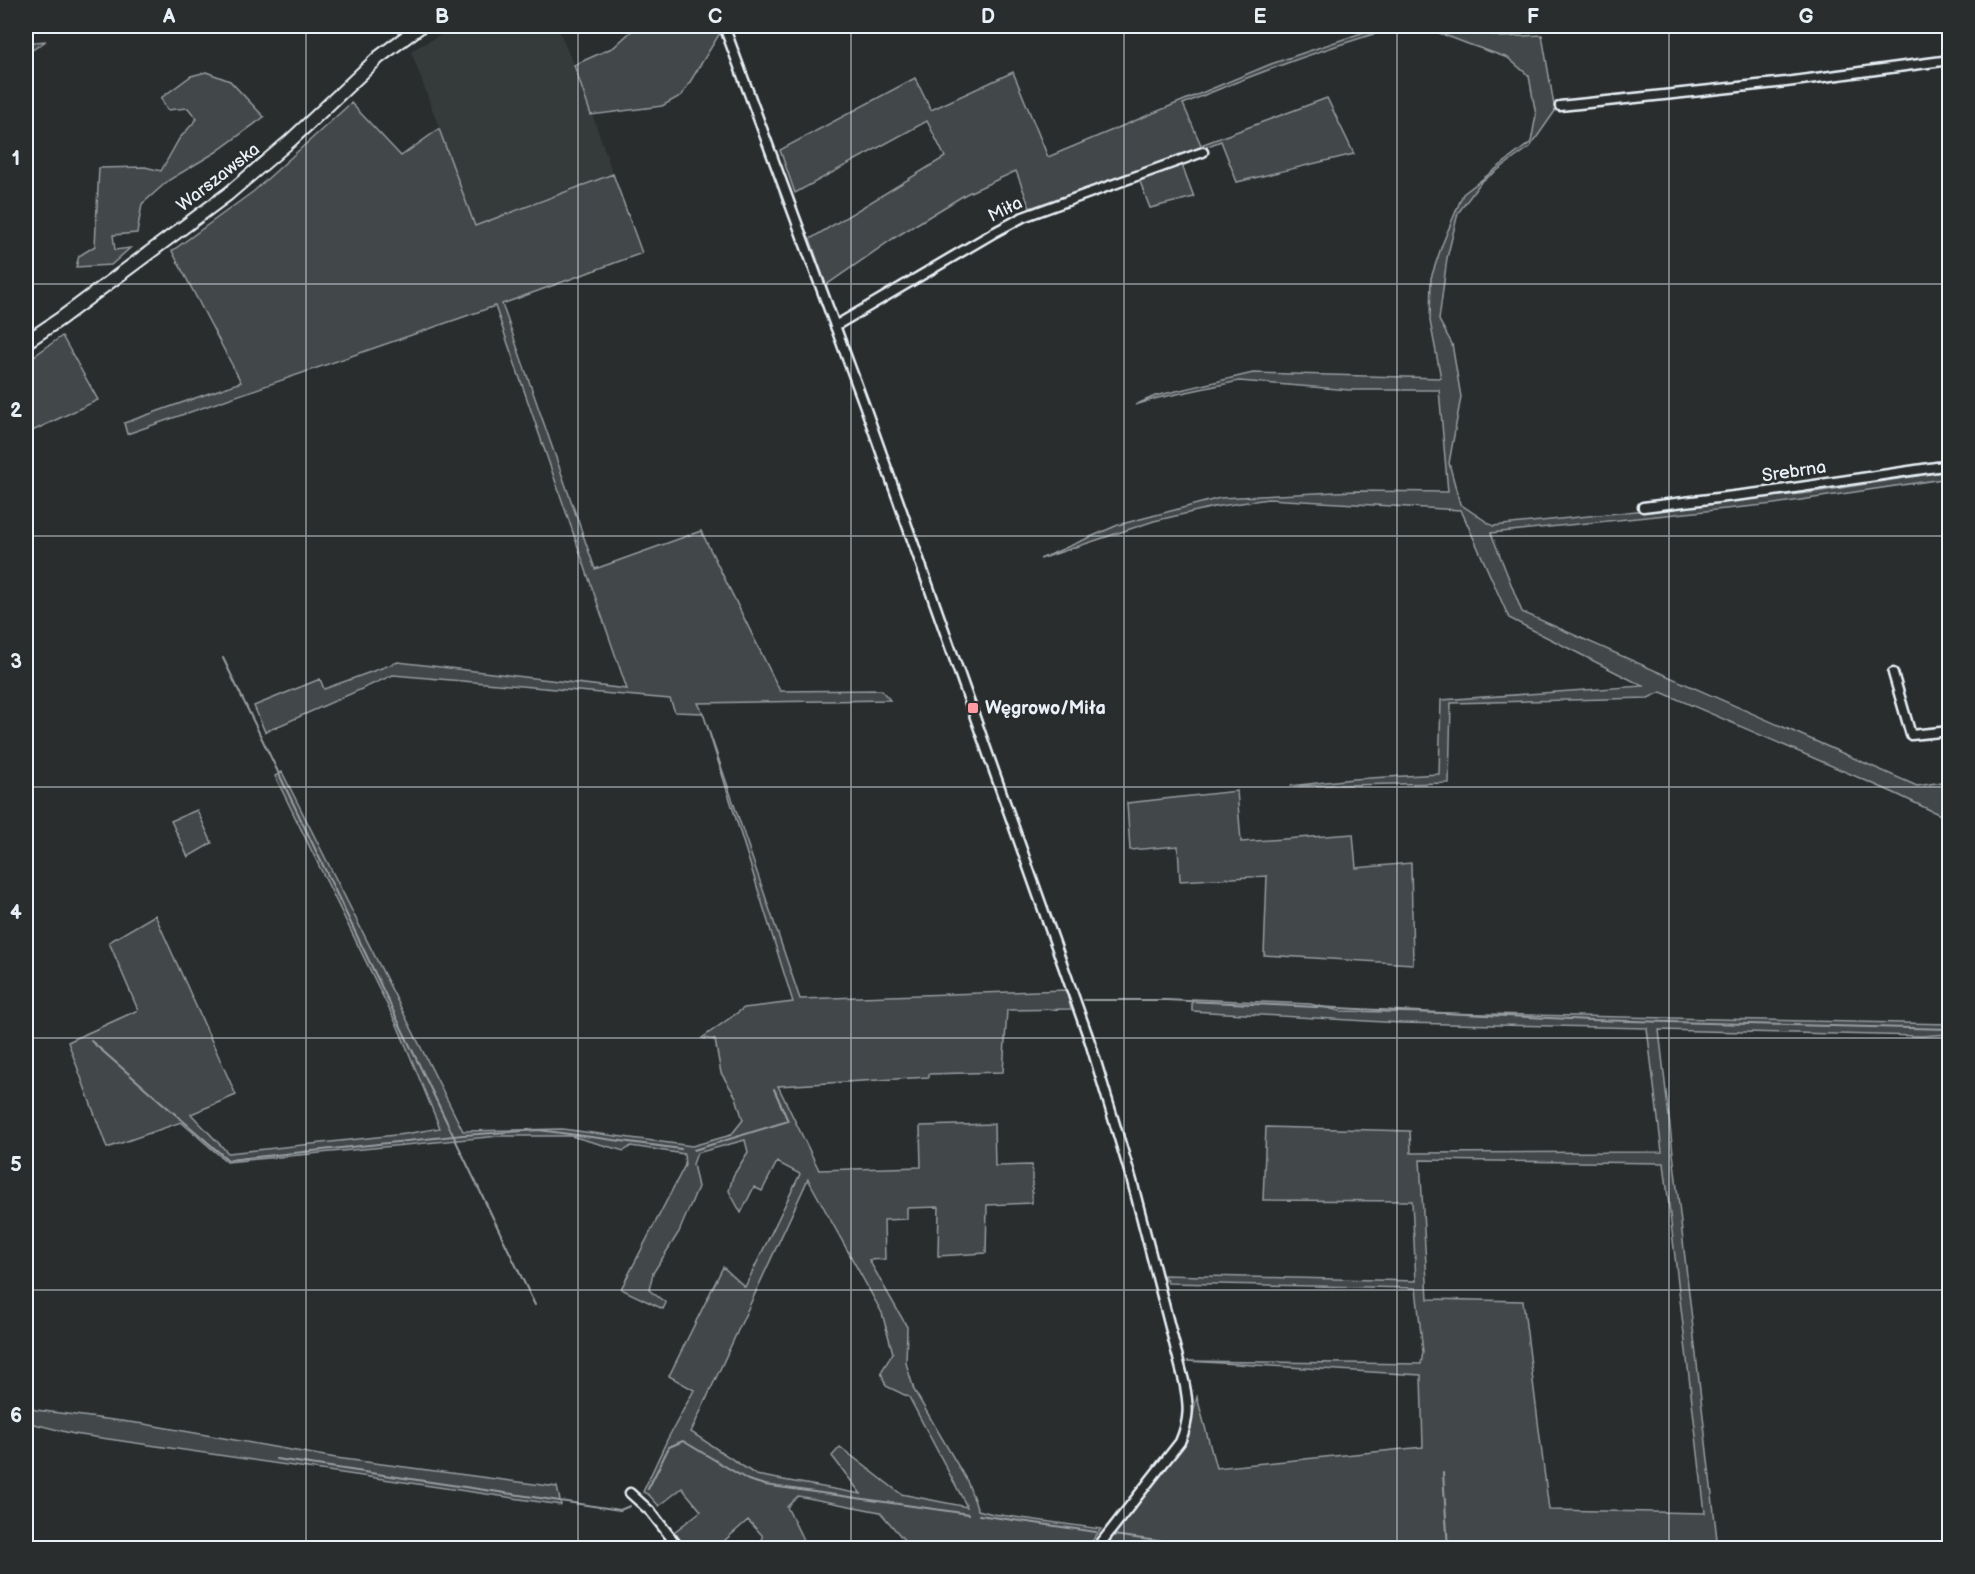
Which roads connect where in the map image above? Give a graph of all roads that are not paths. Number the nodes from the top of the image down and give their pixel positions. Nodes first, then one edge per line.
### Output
1 (421, 26) edge
2 (724, 26) edge
3 (1950, 60) edge
4 (1560, 106) dead end
5 (1203, 152) dead end
6 (835, 326) junction
7 (26, 342) edge
8 (1950, 465) edge
9 (1643, 507) dead end
10 (1893, 673) dead end
11 (1950, 731) edge
12 (630, 1493) dead end
13 (679, 1548) edge
14 (1096, 1548) edge

1 - 7 main road, Warszawska
2 - 6 street
3 - 4 street
5 - 6 street, Miła
6 - 14 street
8 - 9 street, Srebrna
10 - 11 street
12 - 13 street

